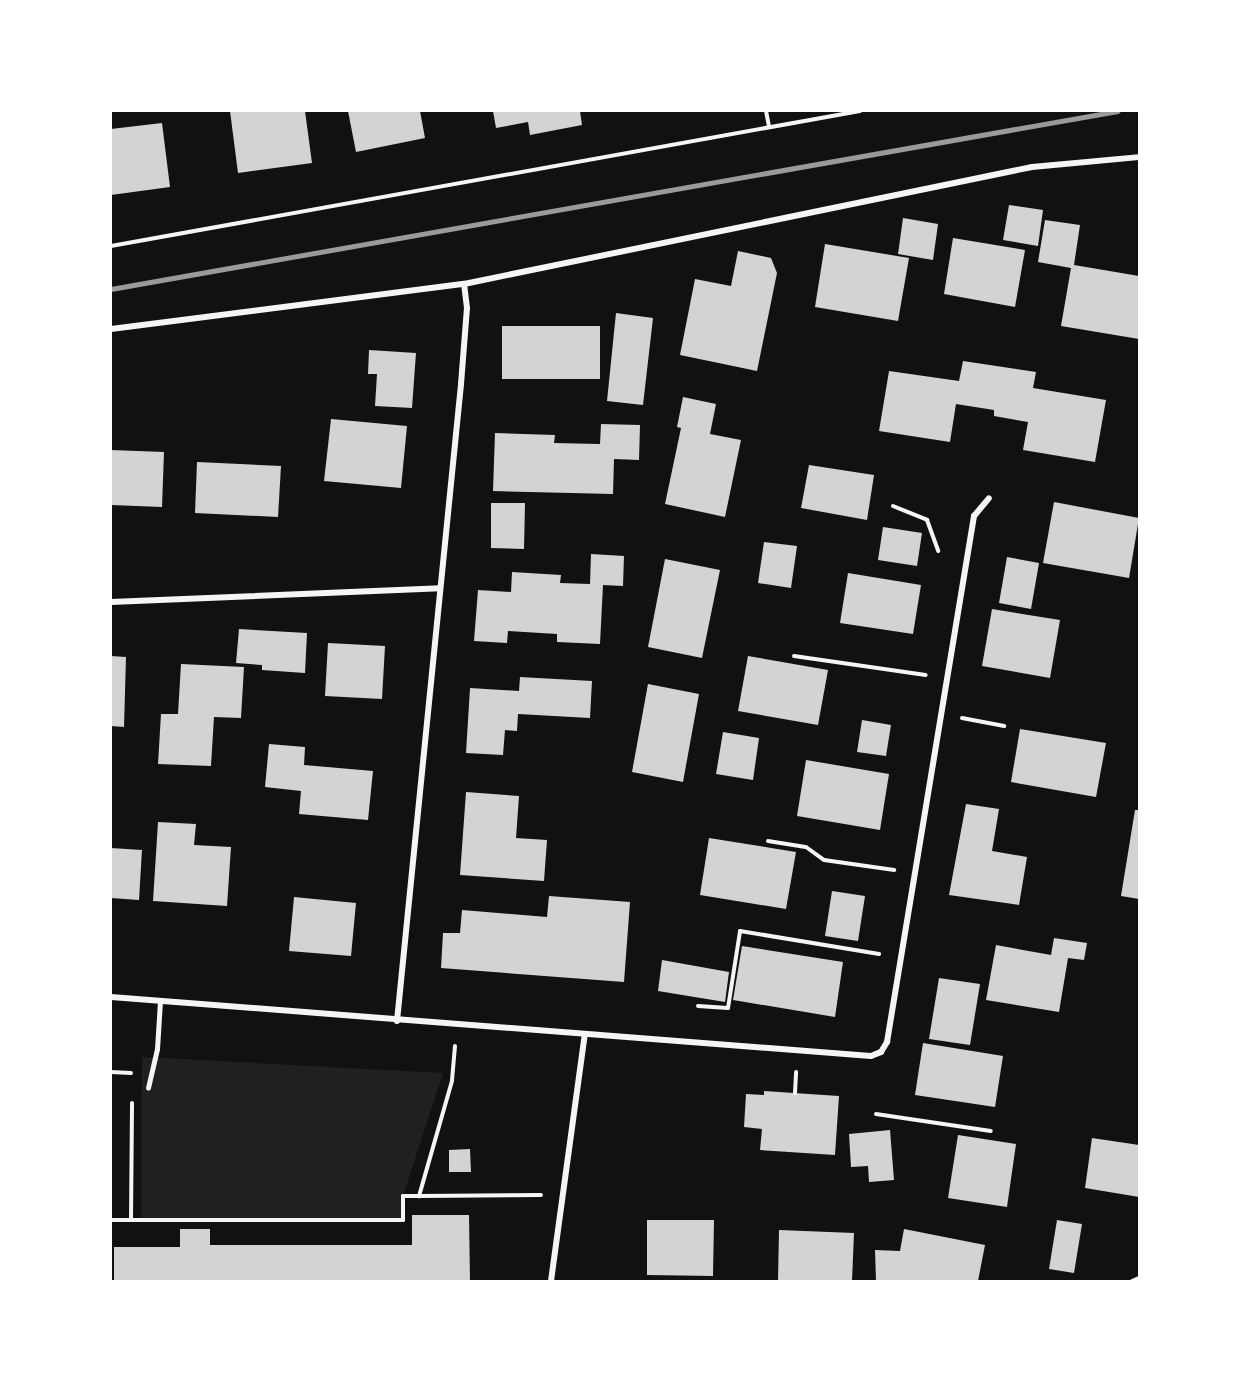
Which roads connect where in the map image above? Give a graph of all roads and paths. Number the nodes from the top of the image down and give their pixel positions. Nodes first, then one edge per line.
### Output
1 (766, 111) edge
2 (860, 111) edge
3 (769, 127) junction
4 (1139, 158) edge
5 (111, 246) edge
6 (464, 284) junction
7 (111, 329) edge
8 (989, 498) dead end
9 (893, 506) dead end
10 (938, 551) dead end
11 (440, 588) junction
12 (111, 602) edge
13 (794, 656) dead end
14 (946, 678) junction
15 (940, 714) junction
16 (1004, 726) dead end
17 (768, 841) dead end
18 (914, 873) junction
19 (900, 958) junction
20 (111, 997) edge
21 (160, 1001) junction
22 (698, 1006) dead end
23 (397, 1021) junction
24 (457, 1025) junction
25 (585, 1034) junction
26 (111, 1072) edge
27 (132, 1084) dead end
28 (148, 1088) dead end
29 (132, 1096) dead end
30 (876, 1114) dead end
31 (991, 1131) dead end
32 (563, 1195) junction
33 (418, 1196) junction
34 (111, 1220) edge
35 (131, 1220) junction
36 (1139, 1278) edge
37 (550, 1281) edge
38 (1131, 1281) edge

1 - 3 path
2 - 3 path
3 - 5 path
4 - 6 street
6 - 7 street
6 - 11 street
8 - 14 street
9 - 10 path
11 - 12 street
11 - 23 street
13 - 14 path
14 - 15 street
15 - 16 path
15 - 18 street
17 - 18 path
18 - 19 street
19 - 22 path
19 - 25 street
20 - 21 street
21 - 23 street
21 - 28 lane
23 - 24 street
24 - 25 street
24 - 33 path
25 - 32 street
26 - 27 path
29 - 35 path
30 - 31 path
32 - 33 path
32 - 37 street
33 - 35 path
34 - 35 path
36 - 38 path

